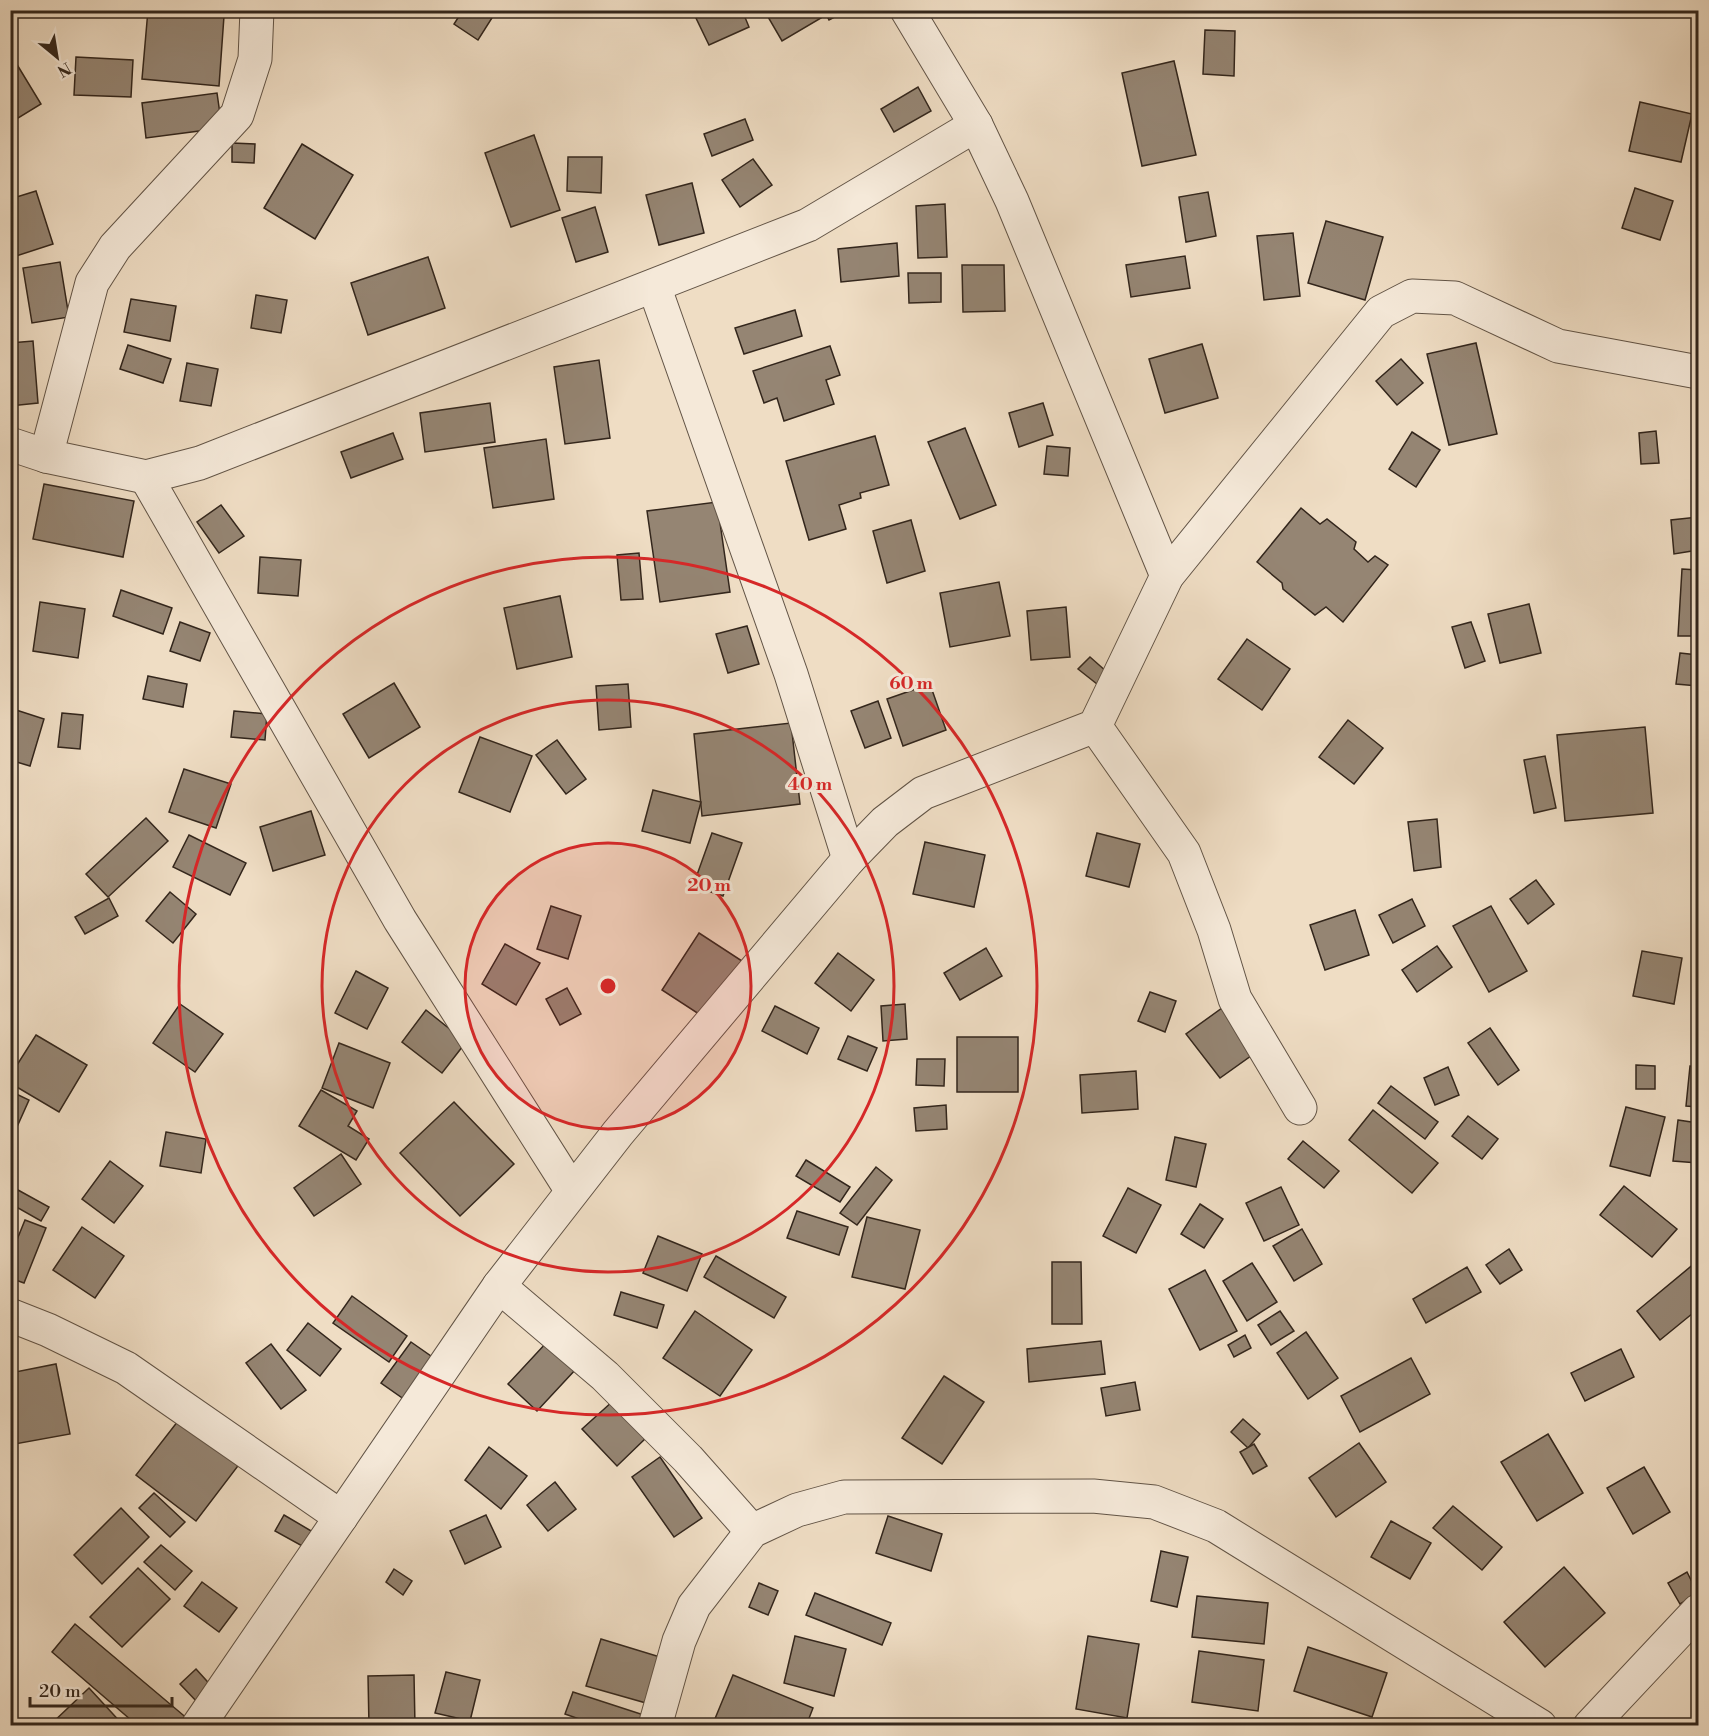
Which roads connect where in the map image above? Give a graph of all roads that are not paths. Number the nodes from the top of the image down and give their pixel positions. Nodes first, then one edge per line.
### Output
1 (258, 10) edge
2 (907, 10) edge
3 (976, 125) junction
4 (654, 286) junction
5 (1698, 372) edge
6 (10, 444) edge
7 (46, 456) junction
8 (146, 477) junction
9 (1167, 576) junction
10 (1095, 726) junction
11 (849, 859) junction
12 (1300, 1108) dead end
13 (572, 1191) junction
14 (499, 1286) junction
15 (10, 1315) edge
16 (341, 1516) junction
17 (752, 1530) junction
18 (1698, 1611) edge
19 (198, 1725) edge
20 (655, 1725) edge
21 (1540, 1725) edge
22 (1590, 1725) edge

1 - 7 street
2 - 3 street
3 - 4 street
3 - 9 street
4 - 8 street
4 - 11 street
5 - 9 street
6 - 7 street
7 - 8 street
8 - 13 street
9 - 10 street
10 - 11 street
10 - 12 street
11 - 13 street
13 - 14 street
14 - 16 street
14 - 17 street
15 - 16 street
16 - 19 street
17 - 20 street
17 - 21 street
18 - 22 street

